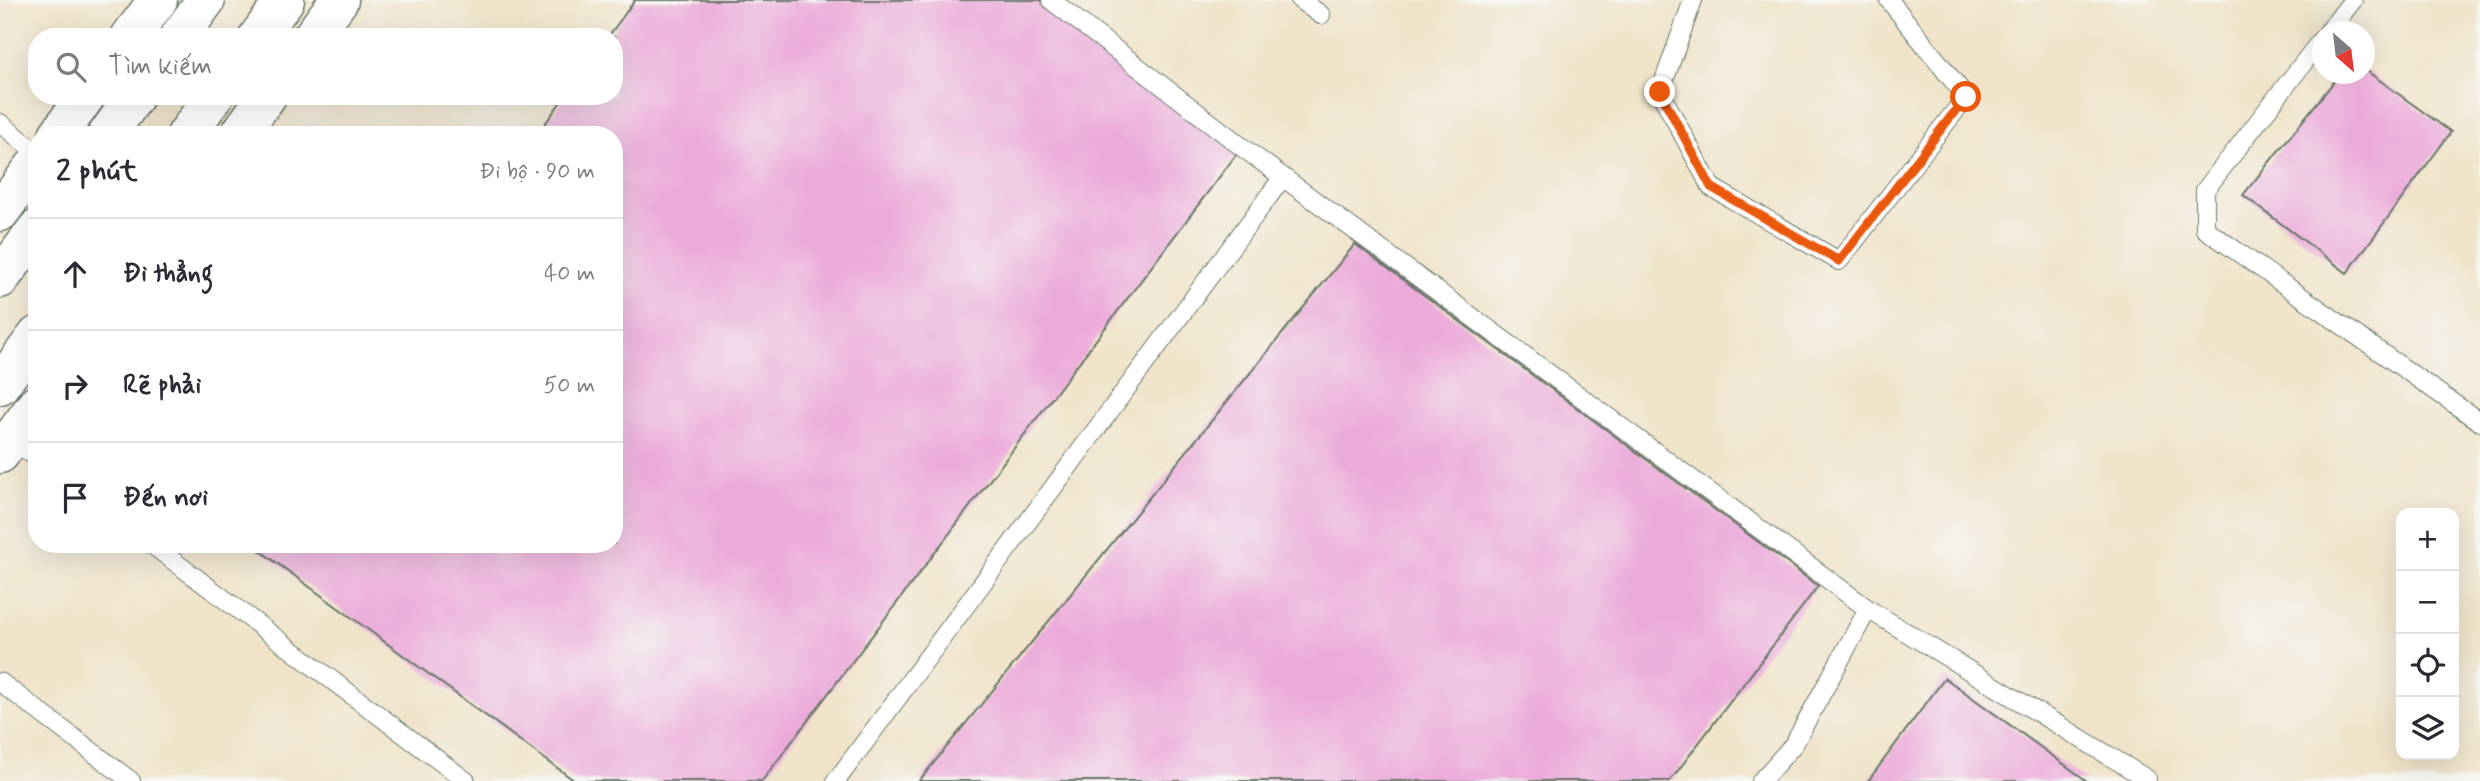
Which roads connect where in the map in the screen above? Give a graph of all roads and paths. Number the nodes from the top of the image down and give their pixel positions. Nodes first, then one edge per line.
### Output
1 (158, 0) edge
2 (206, 0) edge
3 (285, 0) edge
4 (340, 0) edge
5 (1051, 0) edge
6 (1300, 0) edge
7 (1693, 0) edge
8 (1889, 0) edge
9 (2353, 0) edge
10 (1321, 15) dead end
11 (2337, 21) edge
12 (137, 28) edge
13 (186, 28) edge
14 (265, 28) edge
15 (319, 28) edge
16 (2312, 52) edge
17 (80, 105) edge
18 (129, 105) edge
19 (208, 105) edge
20 (261, 105) edge
21 (0, 122) edge
22 (64, 126) edge
23 (113, 126) edge
24 (192, 126) edge
25 (245, 126) edge
26 (28, 145) edge
27 (28, 175) edge
28 (1283, 177) junction
29 (0, 212) edge
30 (28, 241) edge
31 (0, 279) edge
32 (28, 348) edge
33 (0, 386) edge
34 (2478, 416) edge
35 (28, 424) edge
36 (16, 450) edge
37 (163, 553) edge
38 (1868, 609) junction
39 (0, 682) edge
40 (2147, 779) dead end
41 (131, 781) edge
42 (466, 781) edge
43 (836, 781) edge
44 (1761, 781) edge

1 - 12 highway
2 - 13 highway
3 - 14 highway
4 - 15 highway
5 - 28 lane
6 - 10 lane
7 - 8 lane
9 - 11 lane
16 - 34 lane
17 - 22 highway
18 - 23 highway
19 - 24 highway
20 - 25 highway
21 - 26 lane
27 - 29 highway
28 - 38 lane
28 - 43 lane
30 - 31 highway
32 - 33 highway
35 - 36 highway
37 - 42 lane
38 - 40 lane
38 - 44 lane
39 - 41 lane

